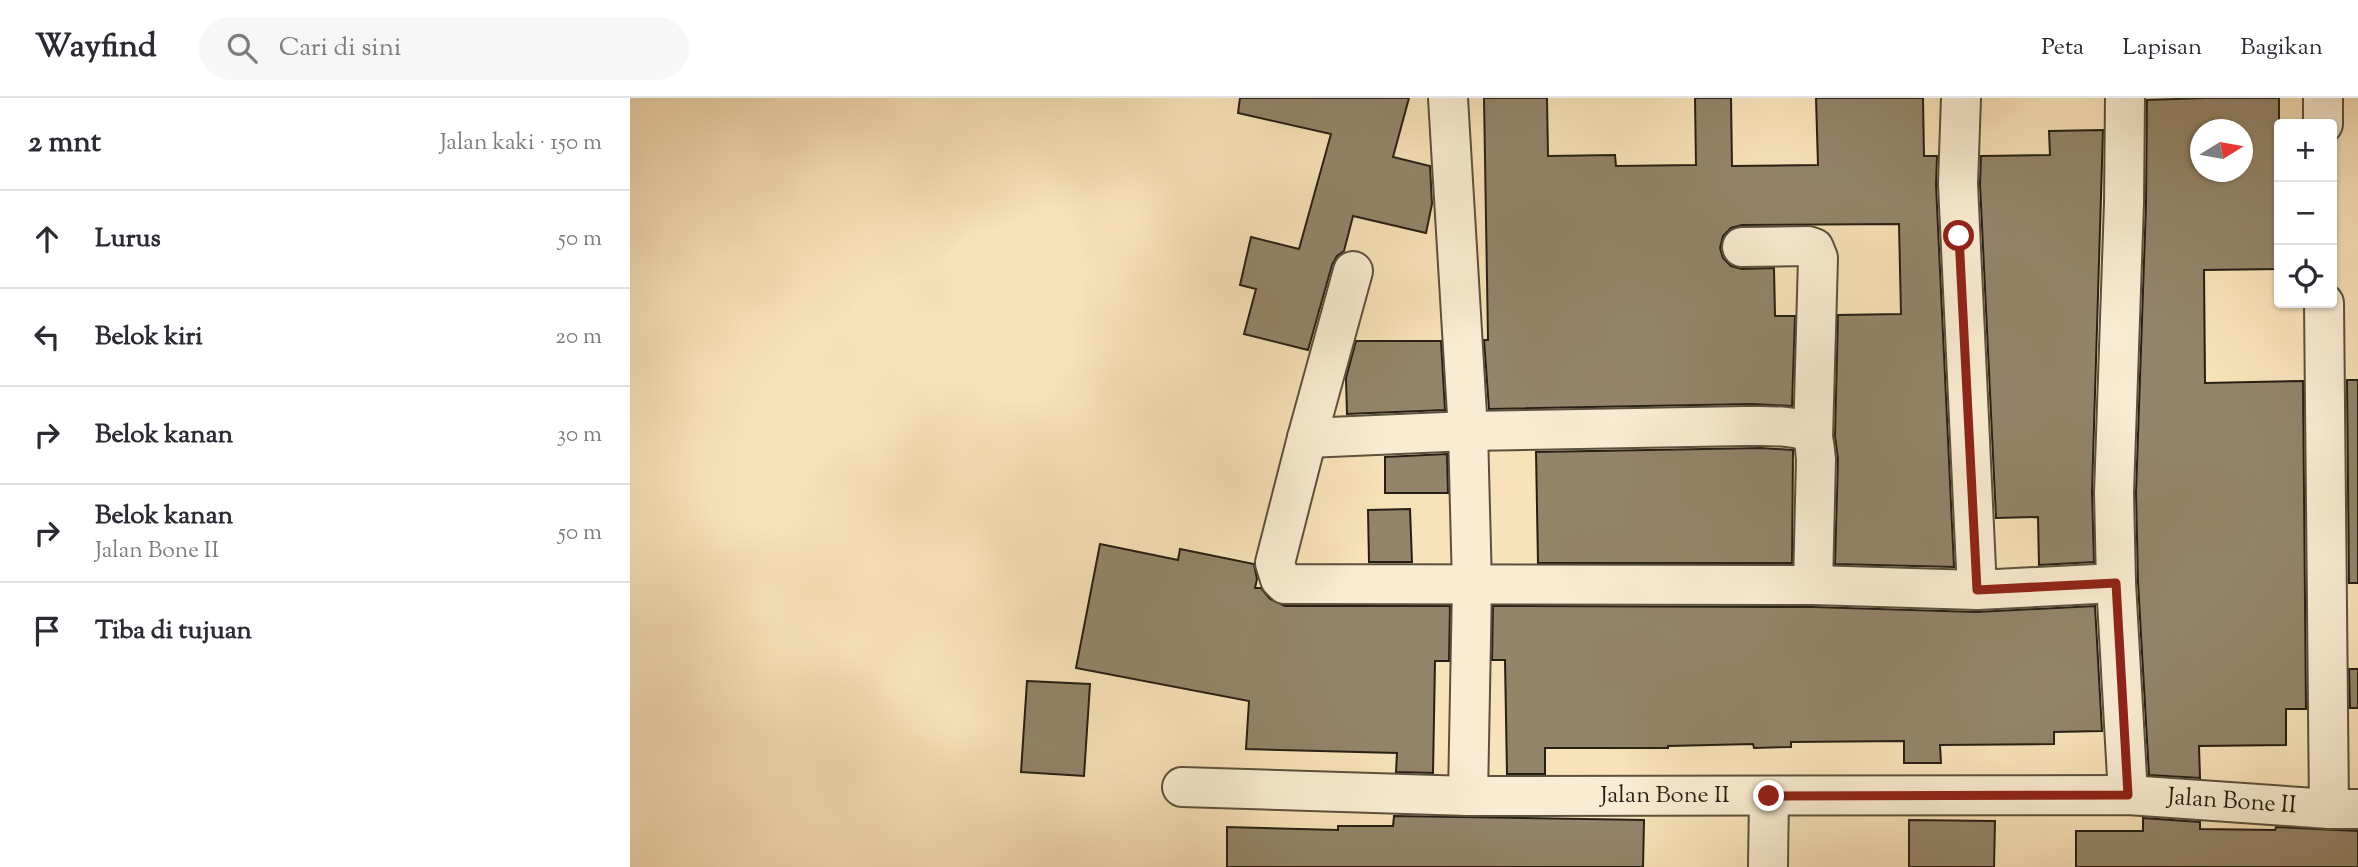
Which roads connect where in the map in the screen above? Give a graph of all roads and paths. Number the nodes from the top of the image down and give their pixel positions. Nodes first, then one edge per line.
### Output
1 (1448, 98) edge
2 (1961, 98) edge
3 (2125, 98) edge
4 (2323, 98) edge
5 (2323, 119) edge
6 (1742, 247) dead end
7 (1353, 271) dead end
8 (2324, 308) edge
9 (1468, 432) junction
10 (1307, 438) junction
11 (1813, 438) junction
12 (2116, 583) junction
13 (1813, 585) junction
14 (1472, 586) junction
15 (1977, 590) junction
16 (2342, 599) edge
17 (1182, 787) dead end
18 (2128, 795) junction
19 (1468, 796) junction
20 (1769, 796) junction
21 (2343, 809) edge
22 (1768, 867) edge

1 - 9 street
2 - 15 street
3 - 12 street
4 - 5 street
6 - 11 street
7 - 10 street
8 - 16 street
9 - 10 street
9 - 11 street
9 - 14 street
10 - 14 street
11 - 13 street
12 - 15 street
12 - 18 street
13 - 14 street
13 - 15 street
14 - 19 street
16 - 21 street
17 - 19 street, Jalan Bone II
18 - 20 street, Jalan Bone II
18 - 21 street, Jalan Bone II
19 - 20 street, Jalan Bone II
20 - 22 street

